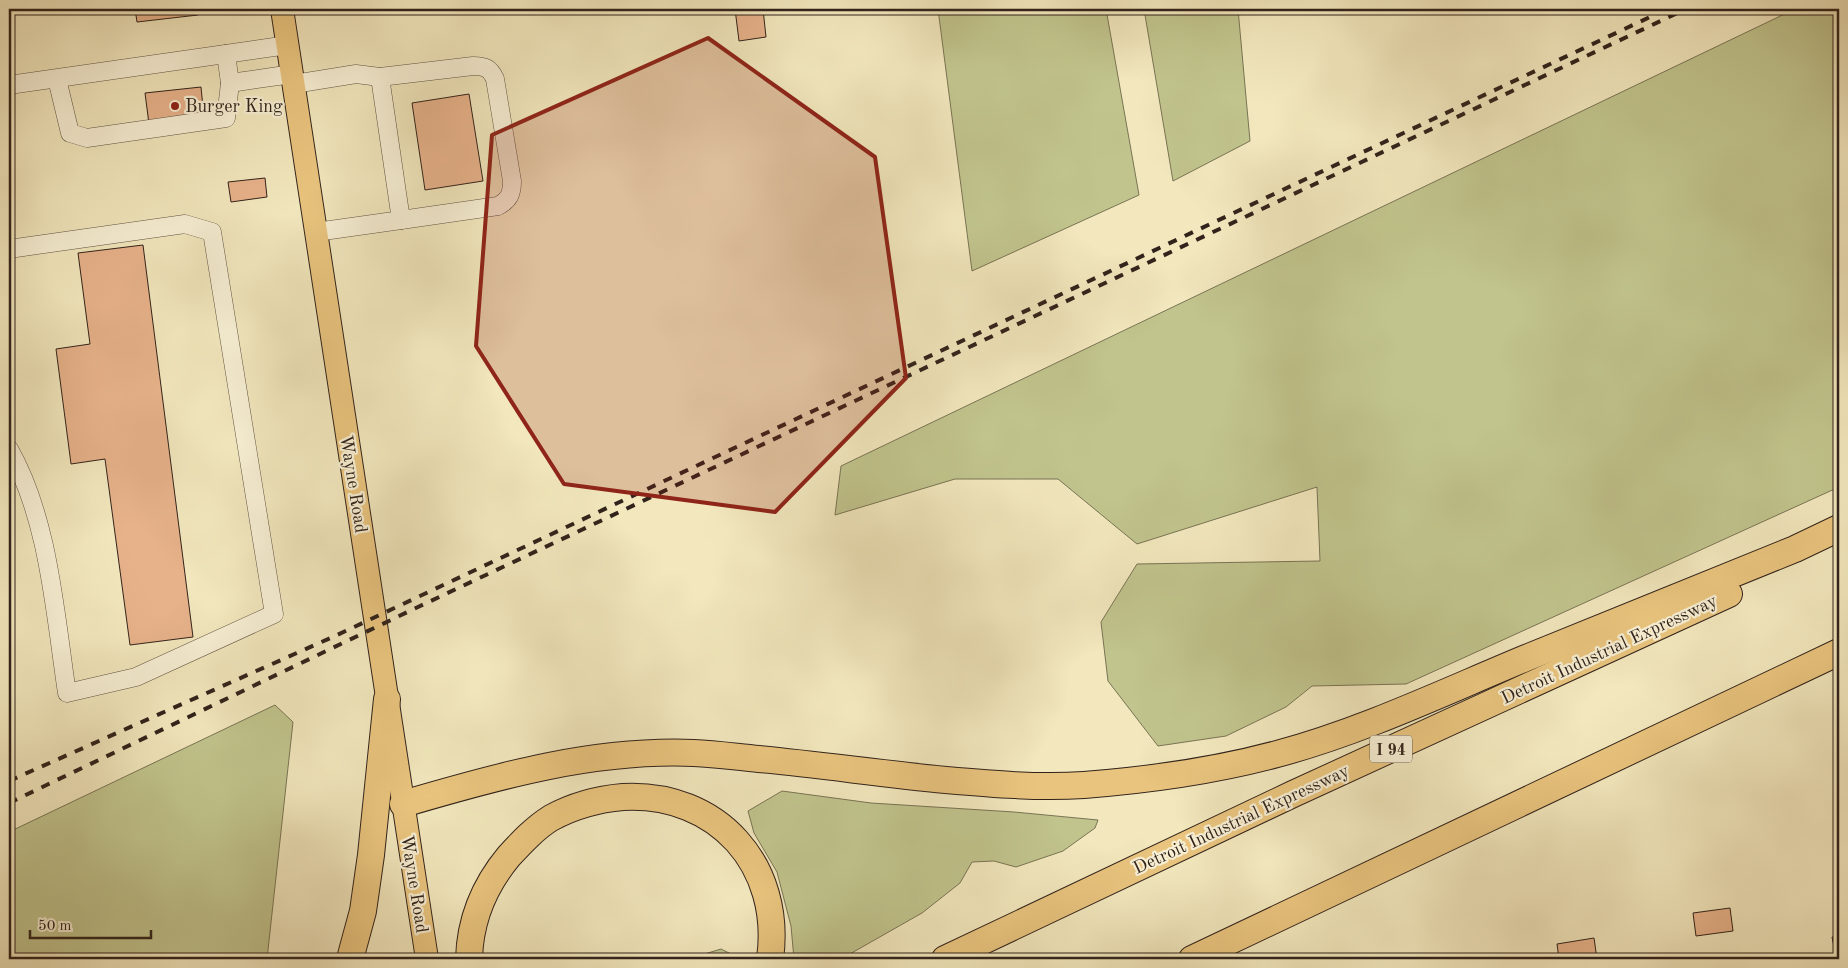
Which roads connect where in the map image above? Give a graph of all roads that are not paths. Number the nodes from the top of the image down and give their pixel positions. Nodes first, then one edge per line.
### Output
1 (282, 9) edge
2 (288, 45) junction
3 (226, 54) junction
4 (380, 77) junction
5 (57, 79) junction
6 (293, 79) junction
7 (230, 82) junction
8 (9, 86) edge
9 (401, 220) junction
10 (316, 232) junction
11 (9, 249) edge
12 (9, 449) edge
13 (1839, 528) edge
14 (1839, 543) edge
15 (1839, 652) edge
16 (386, 699) junction
17 (403, 804) junction
18 (1198, 957) edge
19 (350, 959) edge
20 (427, 959) edge
21 (469, 959) edge
22 (770, 959) edge
23 (944, 959) edge

1 - 2 main road, Wayne Road
2 - 3 lane
2 - 6 main road, Wayne Road
3 - 5 lane
3 - 7 lane
4 - 6 lane
4 - 9 lane
4 - 9 lane
5 - 7 lane
5 - 8 lane
6 - 7 lane
6 - 10 main road, Wayne Road
9 - 10 lane
10 - 16 main road, Wayne Road
11 - 12 lane
13 - 17 highway
14 - 23 highway, Detroit Industrial Expressway / I 94
15 - 18 highway
16 - 17 main road, Wayne Road
16 - 19 highway
17 - 20 main road, Wayne Road
21 - 22 highway

